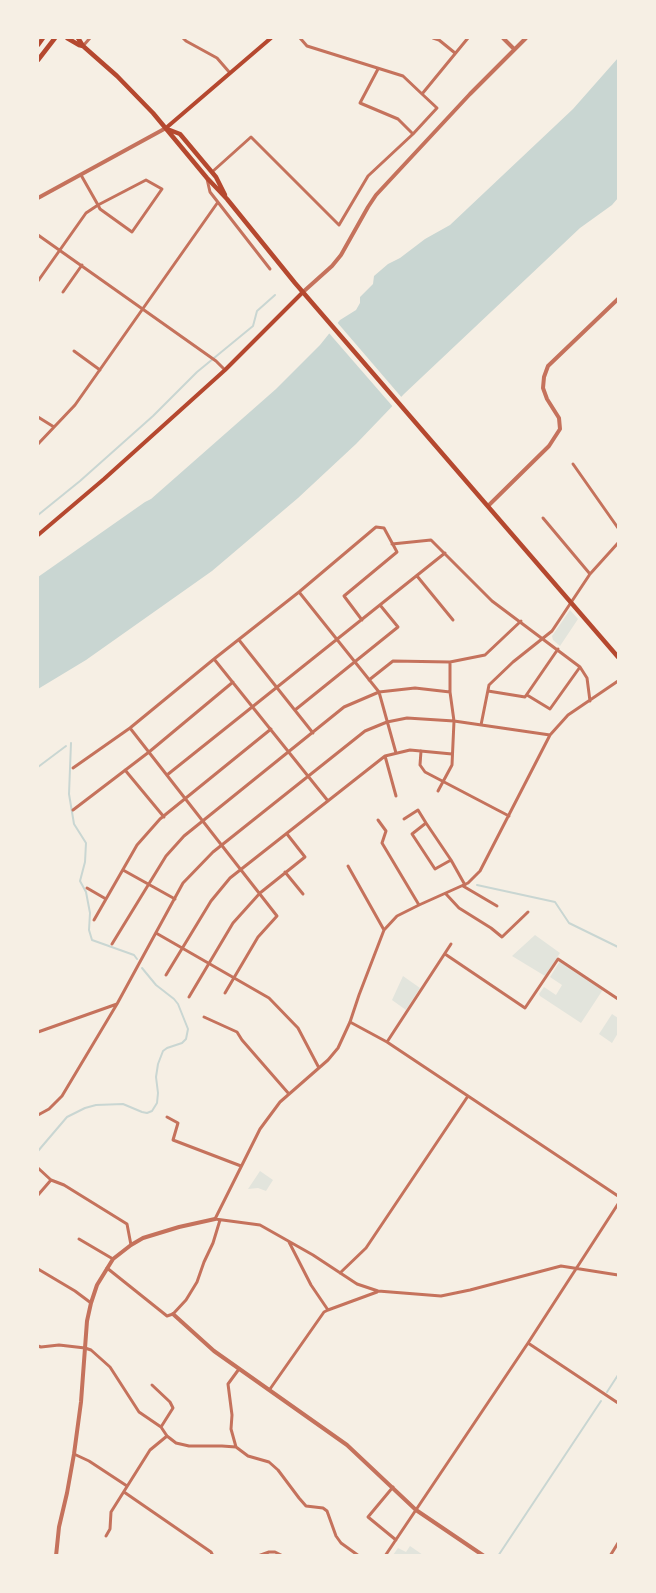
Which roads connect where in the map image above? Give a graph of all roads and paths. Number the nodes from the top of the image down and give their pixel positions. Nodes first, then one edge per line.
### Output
1 (43, 38) edge
2 (54, 38) edge
3 (68, 38) edge
4 (90, 38) edge
5 (183, 38) edge
6 (271, 38) edge
7 (300, 38) edge
8 (433, 38) edge
9 (468, 38) edge
10 (503, 38) edge
11 (526, 38) edge
12 (80, 43) edge
13 (38, 45) edge
14 (514, 49) junction
15 (455, 53) junction
16 (38, 60) edge
17 (378, 68) junction
18 (230, 73) junction
19 (422, 94) junction
20 (166, 128) junction
21 (413, 134) junction
22 (202, 160) junction
23 (212, 172) junction
24 (81, 175) junction
25 (207, 178) junction
26 (38, 198) edge
27 (227, 199) junction
28 (218, 202) junction
29 (98, 205) junction
30 (38, 235) edge
31 (59, 250) junction
32 (82, 266) junction
33 (270, 270) dead end
34 (38, 281) edge
35 (63, 292) dead end
36 (303, 292) junction
37 (618, 299) edge
38 (143, 309) junction
39 (74, 350) dead end
40 (100, 370) junction
41 (225, 370) junction
42 (38, 417) edge
43 (54, 427) junction
44 (38, 444) edge
45 (574, 464) dead end
46 (488, 506) junction
47 (543, 518) dead end
48 (618, 528) edge
49 (38, 532) edge
50 (392, 544) junction
51 (618, 544) edge
52 (445, 553) junction
53 (590, 574) junction
54 (417, 576) junction
55 (299, 592) junction
56 (572, 603) junction
57 (380, 605) junction
58 (362, 620) junction
59 (453, 620) dead end
60 (521, 621) junction
61 (543, 638) junction
62 (238, 640) junction
63 (337, 640) junction
64 (558, 649) junction
65 (618, 657) edge
66 (214, 659) junction
67 (355, 662) junction
68 (450, 662) junction
69 (580, 667) junction
70 (369, 680) junction
71 (618, 681) edge
72 (233, 682) junction
73 (277, 688) junction
74 (488, 691) junction
75 (379, 692) junction
76 (450, 692) junction
77 (527, 694) junction
78 (590, 701) junction
79 (252, 707) junction
80 (295, 710) junction
81 (454, 721) junction
82 (387, 722) junction
83 (481, 725) junction
84 (130, 728) junction
85 (270, 729) junction
86 (313, 732) junction
87 (550, 734) junction
88 (421, 751) junction
89 (149, 752) junction
90 (289, 752) junction
91 (396, 753) junction
92 (452, 754) junction
93 (385, 756) junction
94 (73, 768) dead end
95 (125, 770) junction
96 (168, 774) junction
97 (308, 776) junction
98 (442, 782) junction
99 (438, 791) dead end
100 (396, 796) dead end
101 (186, 798) junction
102 (328, 801) junction
103 (74, 810) dead end
104 (509, 816) junction
105 (164, 817) junction
106 (404, 819) dead end
107 (204, 820) junction
108 (378, 820) dead end
109 (426, 823) junction
110 (287, 834) junction
111 (222, 844) junction
112 (451, 860) junction
113 (348, 866) dead end
114 (242, 869) junction
115 (123, 870) junction
116 (286, 872) junction
117 (148, 884) junction
118 (464, 885) junction
119 (87, 888) dead end
120 (260, 893) junction
121 (303, 894) dead end
122 (446, 894) junction
123 (106, 899) junction
124 (175, 899) junction
125 (419, 905) junction
126 (497, 906) dead end
127 (528, 912) dead end
128 (94, 920) dead end
129 (384, 930) junction
130 (156, 933) junction
131 (112, 944) dead end
132 (451, 944) dead end
133 (182, 948) junction
134 (445, 954) junction
135 (209, 964) junction
136 (166, 975) dead end
137 (234, 978) junction
138 (226, 993) dead end
139 (189, 997) dead end
140 (618, 999) edge
141 (117, 1004) junction
142 (204, 1017) dead end
143 (350, 1022) junction
144 (38, 1032) edge
145 (387, 1042) junction
146 (319, 1068) junction
147 (289, 1094) junction
148 (468, 1096) junction
149 (38, 1115) edge
150 (167, 1117) dead end
151 (241, 1166) junction
152 (38, 1168) edge
153 (52, 1180) junction
154 (38, 1195) edge
155 (618, 1196) edge
156 (618, 1204) edge
157 (217, 1220) junction
158 (79, 1239) dead end
159 (289, 1241) junction
160 (131, 1245) junction
161 (113, 1259) junction
162 (107, 1267) junction
163 (577, 1267) junction
164 (38, 1269) edge
165 (340, 1273) junction
166 (618, 1275) edge
167 (378, 1291) junction
168 (91, 1303) junction
169 (328, 1310) junction
170 (173, 1314) junction
171 (528, 1343) junction
172 (38, 1346) edge
173 (85, 1348) junction
174 (239, 1369) junction
175 (152, 1385) dead end
176 (270, 1389) junction
177 (618, 1403) edge
178 (161, 1427) junction
179 (167, 1436) junction
180 (236, 1448) junction
181 (74, 1454) junction
182 (127, 1486) junction
183 (393, 1487) junction
184 (124, 1492) junction
185 (416, 1510) junction
186 (106, 1536) dead end
187 (396, 1540) junction
188 (618, 1543) edge
189 (56, 1556) edge
190 (213, 1556) edge
191 (258, 1556) edge
192 (283, 1556) edge
193 (359, 1556) edge
194 (385, 1556) edge
195 (484, 1556) edge
196 (610, 1556) edge

1 - 13 main road
2 - 16 main road
3 - 12 main road
4 - 12 street
5 - 18 street
6 - 18 main road
7 - 17 street
8 - 15 street
9 - 15 street
10 - 14 street
11 - 14 street
12 - 20 main road
14 - 36 street
15 - 19 street
17 - 19 street
17 - 21 street
18 - 20 main road
19 - 21 street
20 - 22 main road
20 - 24 street
20 - 25 main road
21 - 23 street
22 - 23 main road
22 - 25 main road
23 - 27 main road
24 - 26 street
24 - 29 street
25 - 27 main road
25 - 28 street
27 - 36 main road
28 - 33 street
28 - 38 street
29 - 29 street
29 - 31 street
30 - 31 street
31 - 32 street
31 - 34 street
32 - 35 street
32 - 38 street
36 - 41 main road
36 - 46 main road
37 - 46 street
38 - 40 street
38 - 41 street
39 - 40 street
40 - 43 street
41 - 49 main road
42 - 43 street
43 - 44 street
45 - 48 street
46 - 56 main road
47 - 53 street
50 - 52 street
50 - 55 street
50 - 58 street
51 - 53 street
52 - 54 street
52 - 60 street
53 - 56 street
54 - 57 street
54 - 59 street
55 - 62 street
55 - 63 street
56 - 61 street
56 - 65 main road
57 - 58 street
57 - 67 street
58 - 63 street
60 - 61 street
60 - 68 street
61 - 64 street
61 - 74 street
62 - 66 street
62 - 73 street
63 - 67 street
63 - 73 street
64 - 69 street
64 - 77 street
66 - 72 street
66 - 84 street
67 - 70 street
67 - 80 street
68 - 70 street
68 - 76 street
69 - 77 street
69 - 78 street
70 - 75 street
71 - 78 street
72 - 79 street
72 - 89 street
73 - 79 street
73 - 80 street
74 - 77 street
74 - 83 street
75 - 76 street
75 - 82 street
75 - 86 street
76 - 81 street
78 - 87 street
79 - 85 street
79 - 96 street
80 - 86 street
81 - 82 street
81 - 83 street
81 - 92 street
82 - 91 street
82 - 97 street
83 - 87 street
84 - 89 street
84 - 94 street
85 - 90 street
85 - 101 street
86 - 90 street
87 - 104 street
88 - 91 street
88 - 92 street
88 - 98 street
89 - 95 street
89 - 96 street
90 - 97 street
90 - 107 street
91 - 93 street
92 - 98 street
93 - 100 street
93 - 102 street
95 - 103 street
95 - 105 street
96 - 101 street
97 - 102 street
97 - 111 street
98 - 99 street
98 - 104 street
101 - 105 street
101 - 107 street
102 - 110 street
104 - 118 street
105 - 115 street
106 - 109 street
107 - 111 street
107 - 117 street
108 - 125 street
109 - 112 street
109 - 112 street
110 - 114 street
110 - 116 street
111 - 114 street
111 - 124 street
112 - 118 street
113 - 129 street
114 - 120 street
114 - 133 street
115 - 117 street
115 - 123 street
116 - 120 street
116 - 121 street
117 - 124 street
117 - 131 street
118 - 122 street
118 - 126 street
119 - 123 street
120 - 135 street
120 - 137 street
122 - 125 street
122 - 127 street
123 - 128 street
124 - 130 street
125 - 129 street
129 - 143 street
130 - 133 street
130 - 141 street
132 - 134 street
133 - 135 street
133 - 136 street
134 - 140 street
134 - 145 street
135 - 137 street
135 - 139 street
137 - 138 street
137 - 146 street
141 - 144 street
141 - 149 street
142 - 147 street
143 - 145 street
143 - 146 street
145 - 148 street
146 - 147 street
147 - 151 street
148 - 155 street
148 - 165 street
150 - 151 street
151 - 157 street
152 - 153 street
153 - 154 street
153 - 160 street
156 - 163 street
157 - 159 street
157 - 160 street
157 - 170 street
158 - 161 street
159 - 165 street
159 - 169 street
160 - 161 street
161 - 162 street
162 - 168 street
162 - 170 street
163 - 166 street
163 - 167 street
163 - 171 street
164 - 168 street
165 - 167 street
167 - 169 street
168 - 173 street
169 - 176 street
170 - 174 street
171 - 177 street
171 - 185 street
172 - 173 street
173 - 178 street
173 - 181 street
174 - 176 street
174 - 180 street
175 - 178 street
176 - 183 street
178 - 179 street
179 - 180 street
179 - 182 street
180 - 193 street
181 - 182 street
181 - 189 street
182 - 184 street
183 - 185 street
183 - 187 street
184 - 186 street
184 - 190 street
185 - 187 street
185 - 195 street
187 - 194 street
188 - 196 street
191 - 192 street

